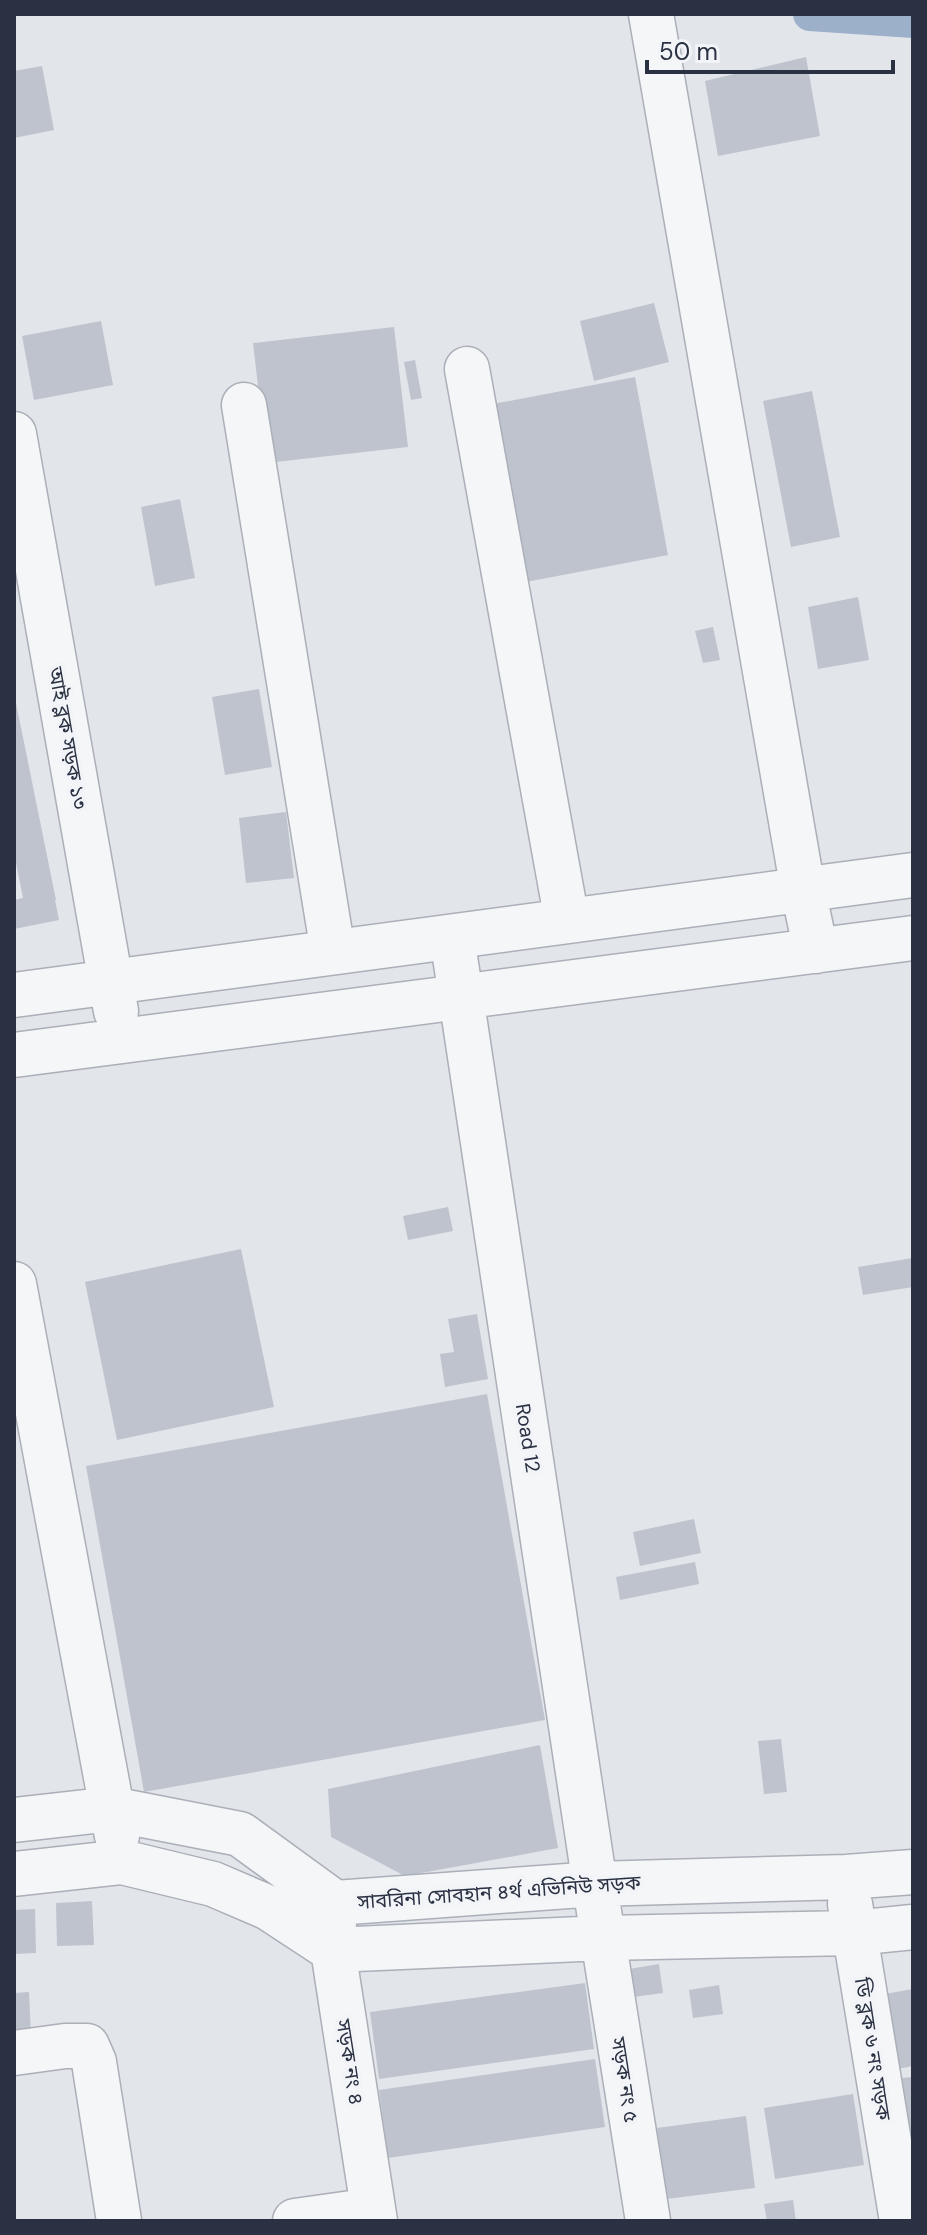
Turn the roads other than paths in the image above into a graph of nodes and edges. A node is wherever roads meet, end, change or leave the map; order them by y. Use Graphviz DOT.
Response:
graph roads {
  1 [pos="651,14"];
  2 [pos="467,369"];
  3 [pos="244,405"];
  4 [pos="14,434"];
  5 [pos="913,875"];
  6 [pos="803,890"];
  7 [pos="567,921"];
  8 [pos="452,937"];
  9 [pos="913,938"];
  10 [pos="816,951"];
  11 [pos="333,952"];
  12 [pos="110,983"];
  13 [pos="14,995"];
  14 [pos="461,997"];
  15 [pos="122,1042"];
  16 [pos="14,1055"];
  17 [pos="14,1284"];
  18 [pos="112,1809"];
  19 [pos="14,1820"];
  20 [pos="122,1862"];
  21 [pos="913,1872"];
  22 [pos="14,1874"];
  23 [pos="846,1877"];
  24 [pos="595,1884"];
  25 [pos="335,1903"];
  26 [pos="913,1927"];
  27 [pos="854,1933"];
  28 [pos="603,1938"];
  29 [pos="333,1950"];
  30 [pos="14,2053"];
  31 [pos="374,2216"];
  32 [pos="119,2221"];
  33 [pos="295,2221"];
  34 [pos="648,2221"];
  35 [pos="902,2221"];
  1 -- 6 [label="street"];
  2 -- 7 [label="street"];
  3 -- 11 [label="street"];
  4 -- 12 [label="street, আই ব্লক সড়ক ১৩"];
  5 -- 6 [label="street"];
  6 -- 7 [label="street"];
  6 -- 10 [label="street"];
  7 -- 8 [label="street"];
  8 -- 11 [label="street"];
  8 -- 14 [label="street, Road 12"];
  9 -- 10 [label="street"];
  10 -- 14 [label="street"];
  11 -- 12 [label="street"];
  12 -- 13 [label="street"];
  12 -- 15 [label="street, আই ব্লক সড়ক ১৩"];
  14 -- 15 [label="street"];
  14 -- 24 [label="street, Road 12"];
  15 -- 16 [label="street"];
  17 -- 18 [label="street"];
  18 -- 19 [label="street, সাবরিনা সোবহান ৪র্থ এভিনিউ সড়ক"];
  18 -- 20 [label="street"];
  18 -- 25 [label="street, সাবরিনা সোবহান ৪র্থ এভিনিউ সড়ক"];
  20 -- 22 [label="street"];
  20 -- 29 [label="street"];
  21 -- 23 [label="street, সাবরিনা সোবহান ৪র্থ এভিনিউ সড়ক"];
  23 -- 24 [label="street, সাবরিনা সোবহান ৪র্থ এভিনিউ সড়ক"];
  23 -- 27 [label="street, ডি ব্লক ৬ নং সড়ক"];
  24 -- 25 [label="street, সাবরিনা সোবহান ৪র্থ এভিনিউ সড়ক"];
  24 -- 28 [label="street, Road 12"];
  25 -- 29 [label="street, সড়ক নং ৪"];
  26 -- 27 [label="street"];
  27 -- 28 [label="street"];
  27 -- 35 [label="street, ডি ব্লক ৬ নং সড়ক"];
  28 -- 29 [label="street"];
  28 -- 34 [label="street, সড়ক নং ৫"];
  29 -- 31 [label="street, সড়ক নং ৪"];
  30 -- 32 [label="street"];
  31 -- 33 [label="street"];
}
